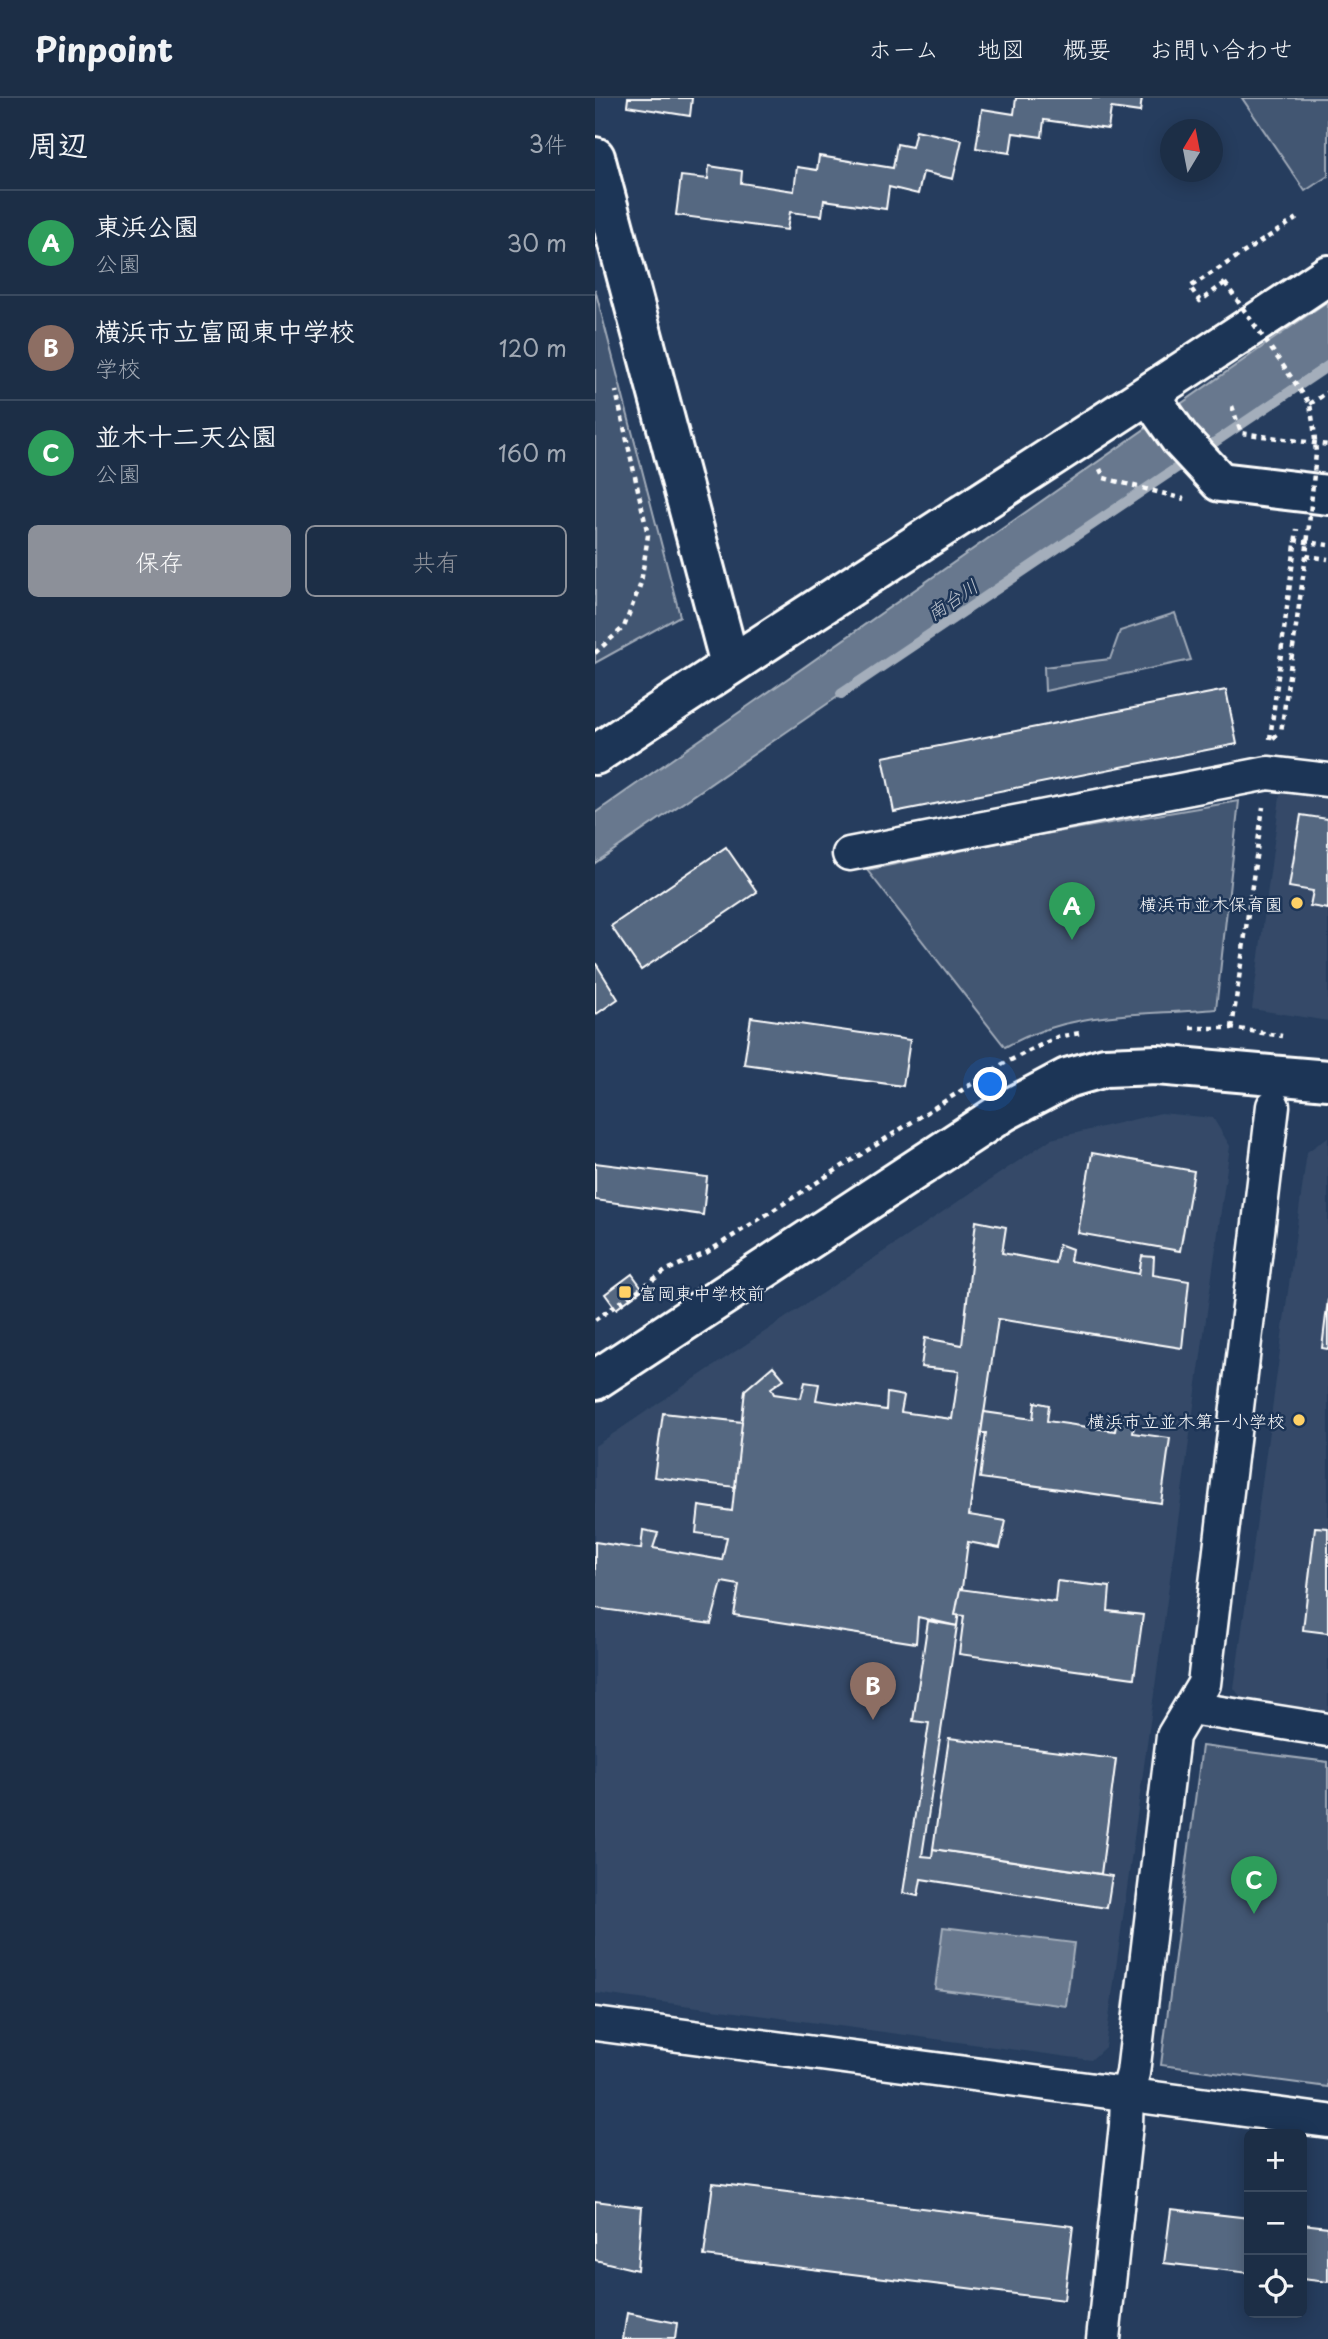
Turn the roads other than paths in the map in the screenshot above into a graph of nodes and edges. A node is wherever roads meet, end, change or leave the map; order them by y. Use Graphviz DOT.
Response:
graph roads {
  1 [pos="595,157"];
  2 [pos="1328,275"];
  3 [pos="1149,395"];
  4 [pos="1328,495"];
  5 [pos="730,664"];
  6 [pos="595,755"];
  7 [pos="1328,780"];
  8 [pos="849,854"];
  9 [pos="1328,1080"];
  10 [pos="1273,1106"];
  11 [pos="595,1380"];
  12 [pos="1190,1707"];
  13 [pos="1328,1730"];
  14 [pos="595,2024"];
  15 [pos="1127,2094"];
  16 [pos="1328,2121"];
  17 [pos="1103,2339"];
  1 -- 5 [label="street"];
  2 -- 3 [label="street"];
  3 -- 4 [label="street"];
  3 -- 5 [label="street"];
  5 -- 6 [label="street"];
  7 -- 8 [label="street"];
  9 -- 11 [label="street"];
  10 -- 12 [label="street"];
  12 -- 13 [label="street"];
  12 -- 15 [label="street"];
  14 -- 15 [label="street"];
  15 -- 16 [label="street"];
  15 -- 17 [label="street"];
}
